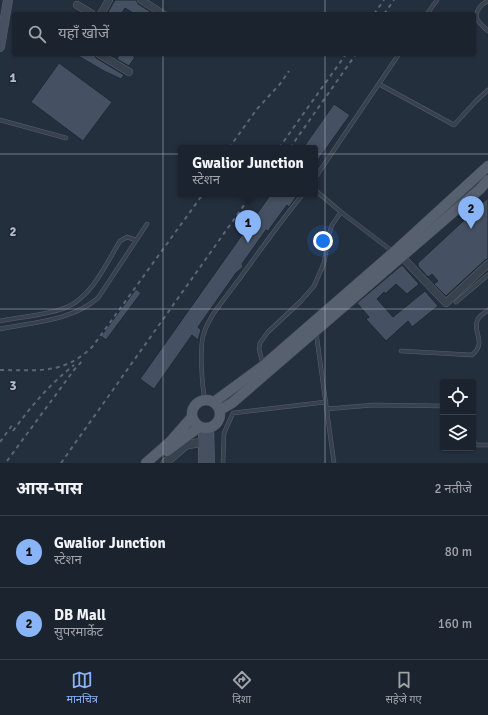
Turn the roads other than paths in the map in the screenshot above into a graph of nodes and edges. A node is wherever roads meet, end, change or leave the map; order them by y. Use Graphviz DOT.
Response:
graph roads {
  1 [pos="8,0"];
  2 [pos="109,0"];
  3 [pos="141,0"];
  4 [pos="437,0"];
  5 [pos="488,1"];
  6 [pos="77,5"];
  7 [pos="89,12"];
  8 [pos="102,12"];
  9 [pos="160,12"];
  10 [pos="428,12"];
  11 [pos="2,15"];
  12 [pos="488,31"];
  13 [pos="0,47"];
  14 [pos="102,56"];
  15 [pos="398,56"];
  16 [pos="129,72"];
  17 [pos="379,84"];
  18 [pos="488,91"];
  19 [pos="0,120"];
  20 [pos="66,138"];
  21 [pos="487,168"];
  22 [pos="318,174"];
  23 [pos="488,180"];
  24 [pos="484,189"];
  25 [pos="318,193"];
  26 [pos="301,197"];
  27 [pos="341,212"];
  28 [pos="146,224"];
  29 [pos="136,240"];
  30 [pos="398,255"];
  31 [pos="488,264"];
  32 [pos="488,275"];
  33 [pos="456,302"];
  34 [pos="488,310"];
  35 [pos="0,321"];
  36 [pos="0,329"];
  37 [pos="316,331"];
  38 [pos="402,351"];
  39 [pos="263,366"];
  40 [pos="326,402"];
  41 [pos="213,404"];
  42 [pos="440,406"];
  43 [pos="326,409"];
  44 [pos="192,417"];
  45 [pos="204,428"];
  46 [pos="187,440"];
  47 [pos="203,442"];
  48 [pos="488,444"];
  49 [pos="476,445"];
  50 [pos="146,463"];
  51 [pos="154,463"];
  52 [pos="165,463"];
  53 [pos="203,463"];
  54 [pos="210,463"];
  55 [pos="223,463"];
  56 [pos="334,463"];
  1 -- 11 [label="main road"];
  2 -- 8 [label="street"];
  3 -- 9 [label="street"];
  4 -- 10 [label="lane"];
  5 -- 12 [label="lane"];
  6 -- 7 [label="street"];
  11 -- 13 [label="main road"];
  14 -- 16 [label="street"];
  15 -- 17 [label="lane"];
  17 -- 18 [label="lane"];
  17 -- 22 [label="lane"];
  19 -- 20 [label="lane"];
  21 -- 30 [label="main road"];
  23 -- 24 [label="main road"];
  24 -- 30 [label="main road"];
  25 -- 27 [label="lane"];
  26 -- 41 [label="lane"];
  27 -- 30 [label="lane"];
  27 -- 39 [label="lane"];
  28 -- 29 [label="lane"];
  29 -- 35 [label="lane"];
  29 -- 36 [label="lane"];
  30 -- 31 [label="street"];
  30 -- 37 [label="main road"];
  30 -- 39 [label="main road"];
  32 -- 33 [label="lane"];
  34 -- 38 [label="lane"];
  37 -- 40 [label="lane"];
  37 -- 41 [label="main road"];
  39 -- 41 [label="main road"];
  40 -- 43 [label="lane"];
  40 -- 55 [label="lane"];
  41 -- 44 [label="main road"];
  41 -- 45 [label="main road"];
  42 -- 43 [label="lane"];
  43 -- 56 [label="lane"];
  44 -- 45 [label="main road"];
  44 -- 50 [label="main road"];
  45 -- 46 [label="main road"];
  45 -- 47 [label="main road"];
  45 -- 54 [label="main road"];
  46 -- 47 [label="street"];
  46 -- 51 [label="main road"];
  46 -- 52 [label="street"];
  47 -- 53 [label="main road"];
  48 -- 49 [label="lane"];
}
